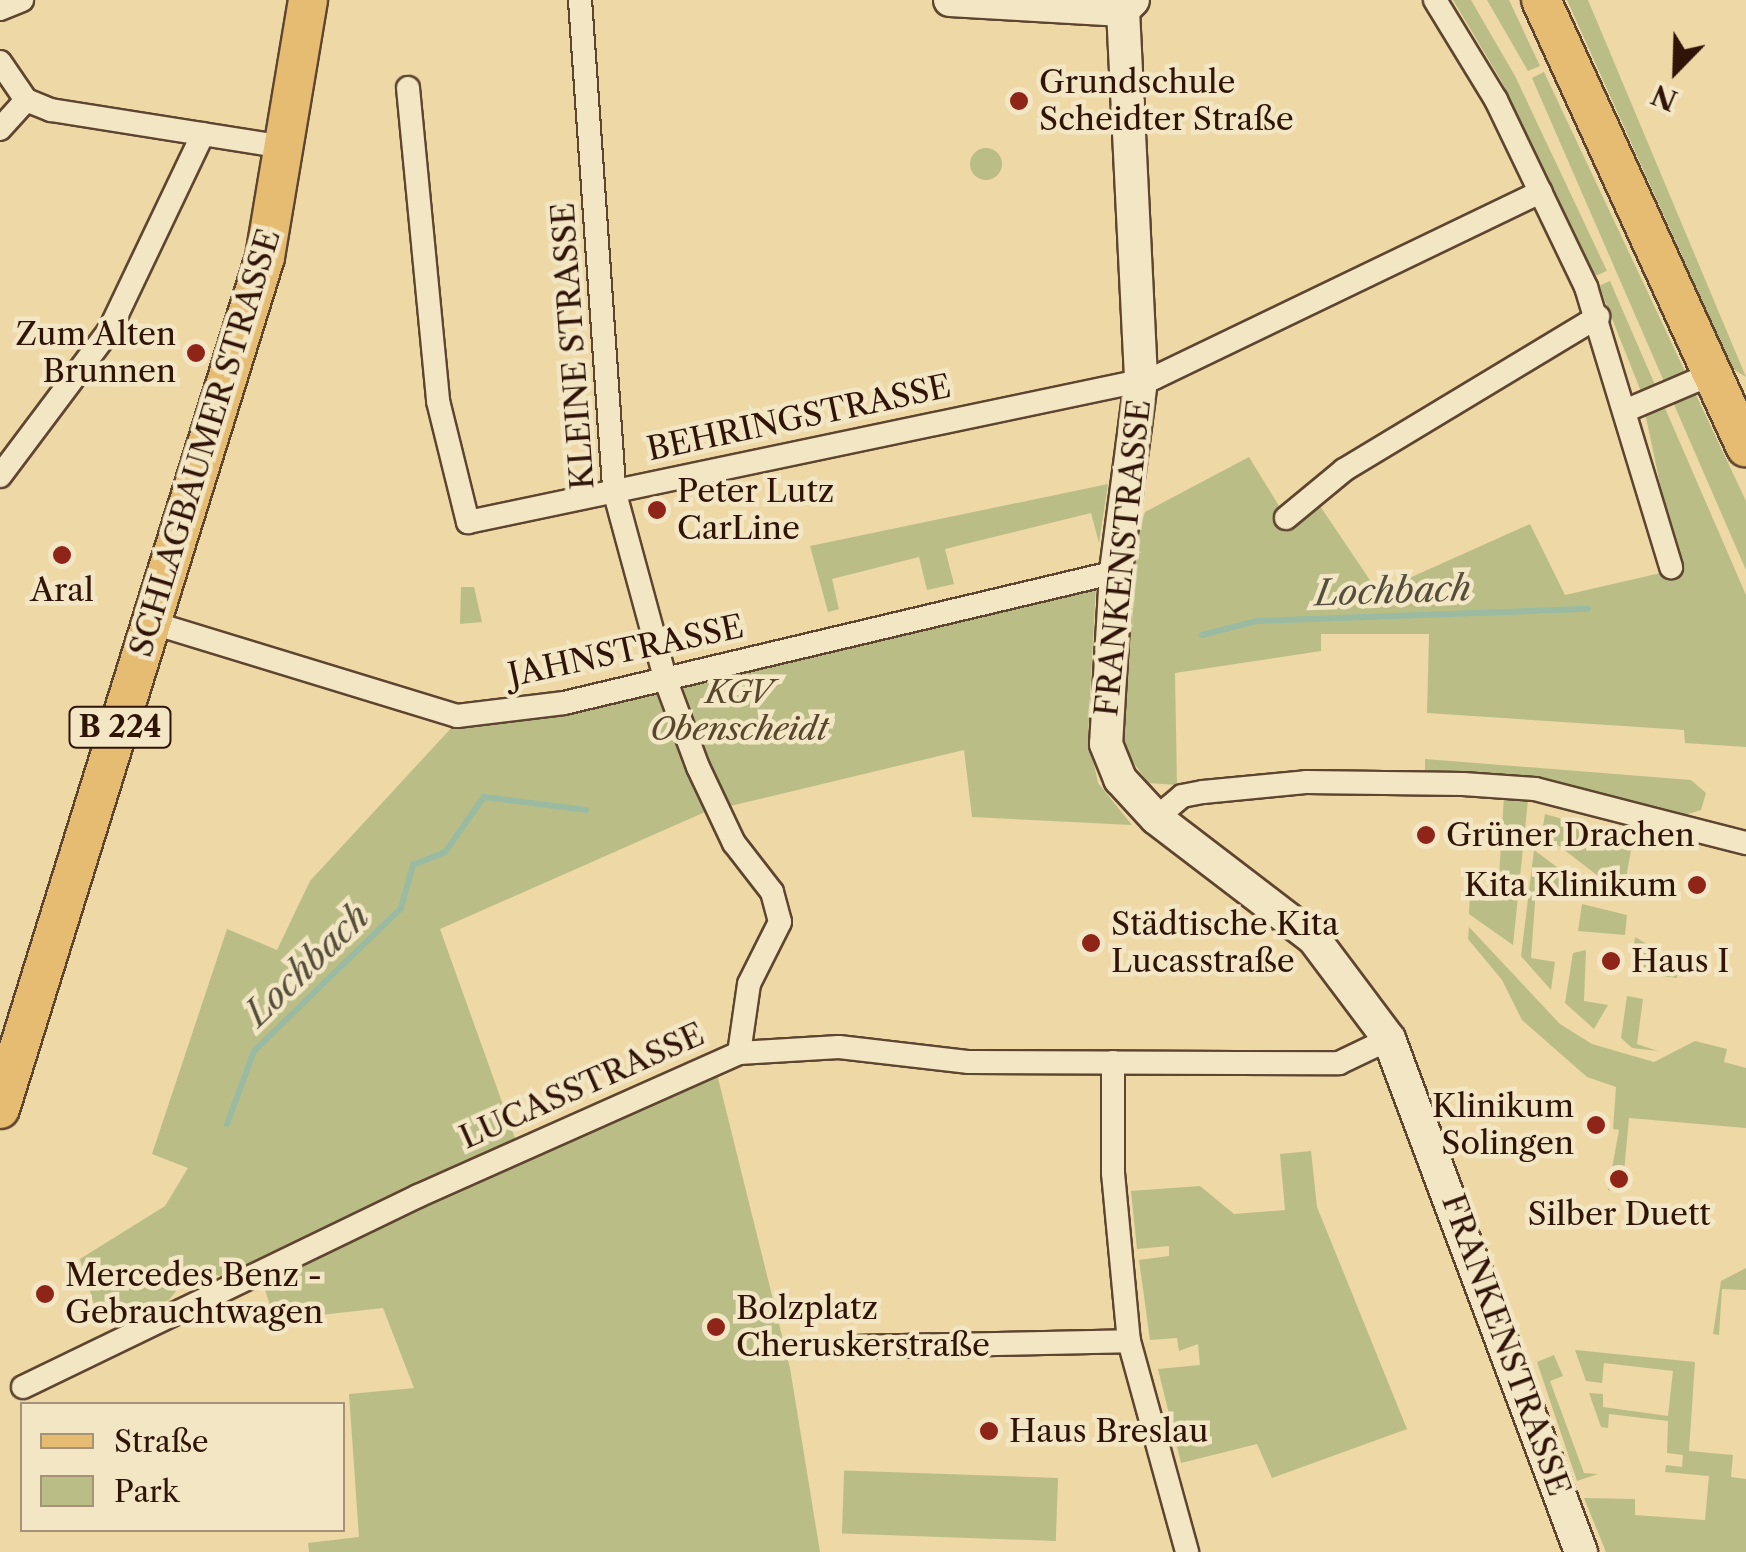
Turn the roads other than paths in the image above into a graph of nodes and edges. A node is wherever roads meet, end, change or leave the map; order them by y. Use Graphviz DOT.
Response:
graph roads {
  1 [pos="22,0"];
  2 [pos="308,0"];
  3 [pos="580,0"];
  4 [pos="950,0"];
  5 [pos="1435,0"];
  6 [pos="1541,0"];
  7 [pos="1128,5"];
  8 [pos="0,9"];
  9 [pos="0,62"];
  10 [pos="408,88"];
  11 [pos="26,100"];
  12 [pos="0,129"];
  13 [pos="202,134"];
  14 [pos="284,147"];
  15 [pos="1541,192"];
  16 [pos="1598,317"];
  17 [pos="1141,381"];
  18 [pos="1726,389"];
  19 [pos="1627,410"];
  20 [pos="1746,447"];
  21 [pos="0,476"];
  22 [pos="614,490"];
  23 [pos="1286,518"];
  24 [pos="1672,567"];
  25 [pos="1116,572"];
  26 [pos="153,623"];
  27 [pos="666,681"];
  28 [pos="1156,818"];
  29 [pos="1746,842"];
  30 [pos="1389,1039"];
  31 [pos="739,1053"];
  32 [pos="1114,1062"];
  33 [pos="0,1109"];
  34 [pos="1128,1342"];
  35 [pos="852,1347"];
  36 [pos="22,1387"];
  37 [pos="1187,1552"];
  38 [pos="1581,1552"];
  1 -- 8 [label="street"];
  2 -- 14 [label="main road, SCHLAGBAUMER STRASSE / B 224"];
  3 -- 22 [label="street, KLEINE STRASSE"];
  4 -- 7 [label="street"];
  5 -- 15 [label="street"];
  6 -- 18 [label="main road"];
  7 -- 17 [label="street, FRANKENSTRASSE"];
  9 -- 11 [label="street"];
  10 -- 22 [label="street, BEHRINGSTRASSE"];
  11 -- 12 [label="street"];
  11 -- 13 [label="street"];
  13 -- 14 [label="street"];
  13 -- 21 [label="street"];
  14 -- 26 [label="main road, SCHLAGBAUMER STRASSE / B 224"];
  15 -- 16 [label="street"];
  15 -- 17 [label="street, BEHRINGSTRASSE"];
  16 -- 19 [label="street"];
  16 -- 23 [label="street"];
  17 -- 22 [label="street, BEHRINGSTRASSE"];
  17 -- 25 [label="street, FRANKENSTRASSE"];
  18 -- 19 [label="street"];
  18 -- 20 [label="main road"];
  19 -- 24 [label="street"];
  22 -- 27 [label="street, KLEINE STRASSE"];
  25 -- 27 [label="street, JAHNSTRASSE"];
  25 -- 28 [label="street, FRANKENSTRASSE"];
  26 -- 27 [label="street, JAHNSTRASSE"];
  26 -- 33 [label="main road, SCHLAGBAUMER STRASSE / B 224"];
  27 -- 31 [label="street, KLEINE STRASSE"];
  28 -- 29 [label="street"];
  28 -- 30 [label="street, FRANKENSTRASSE"];
  30 -- 32 [label="street, LUCASSTRASSE"];
  30 -- 38 [label="street, FRANKENSTRASSE"];
  31 -- 32 [label="street, LUCASSTRASSE"];
  31 -- 36 [label="street, LUCASSTRASSE"];
  32 -- 34 [label="street"];
  34 -- 35 [label="street"];
  34 -- 37 [label="street"];
}
